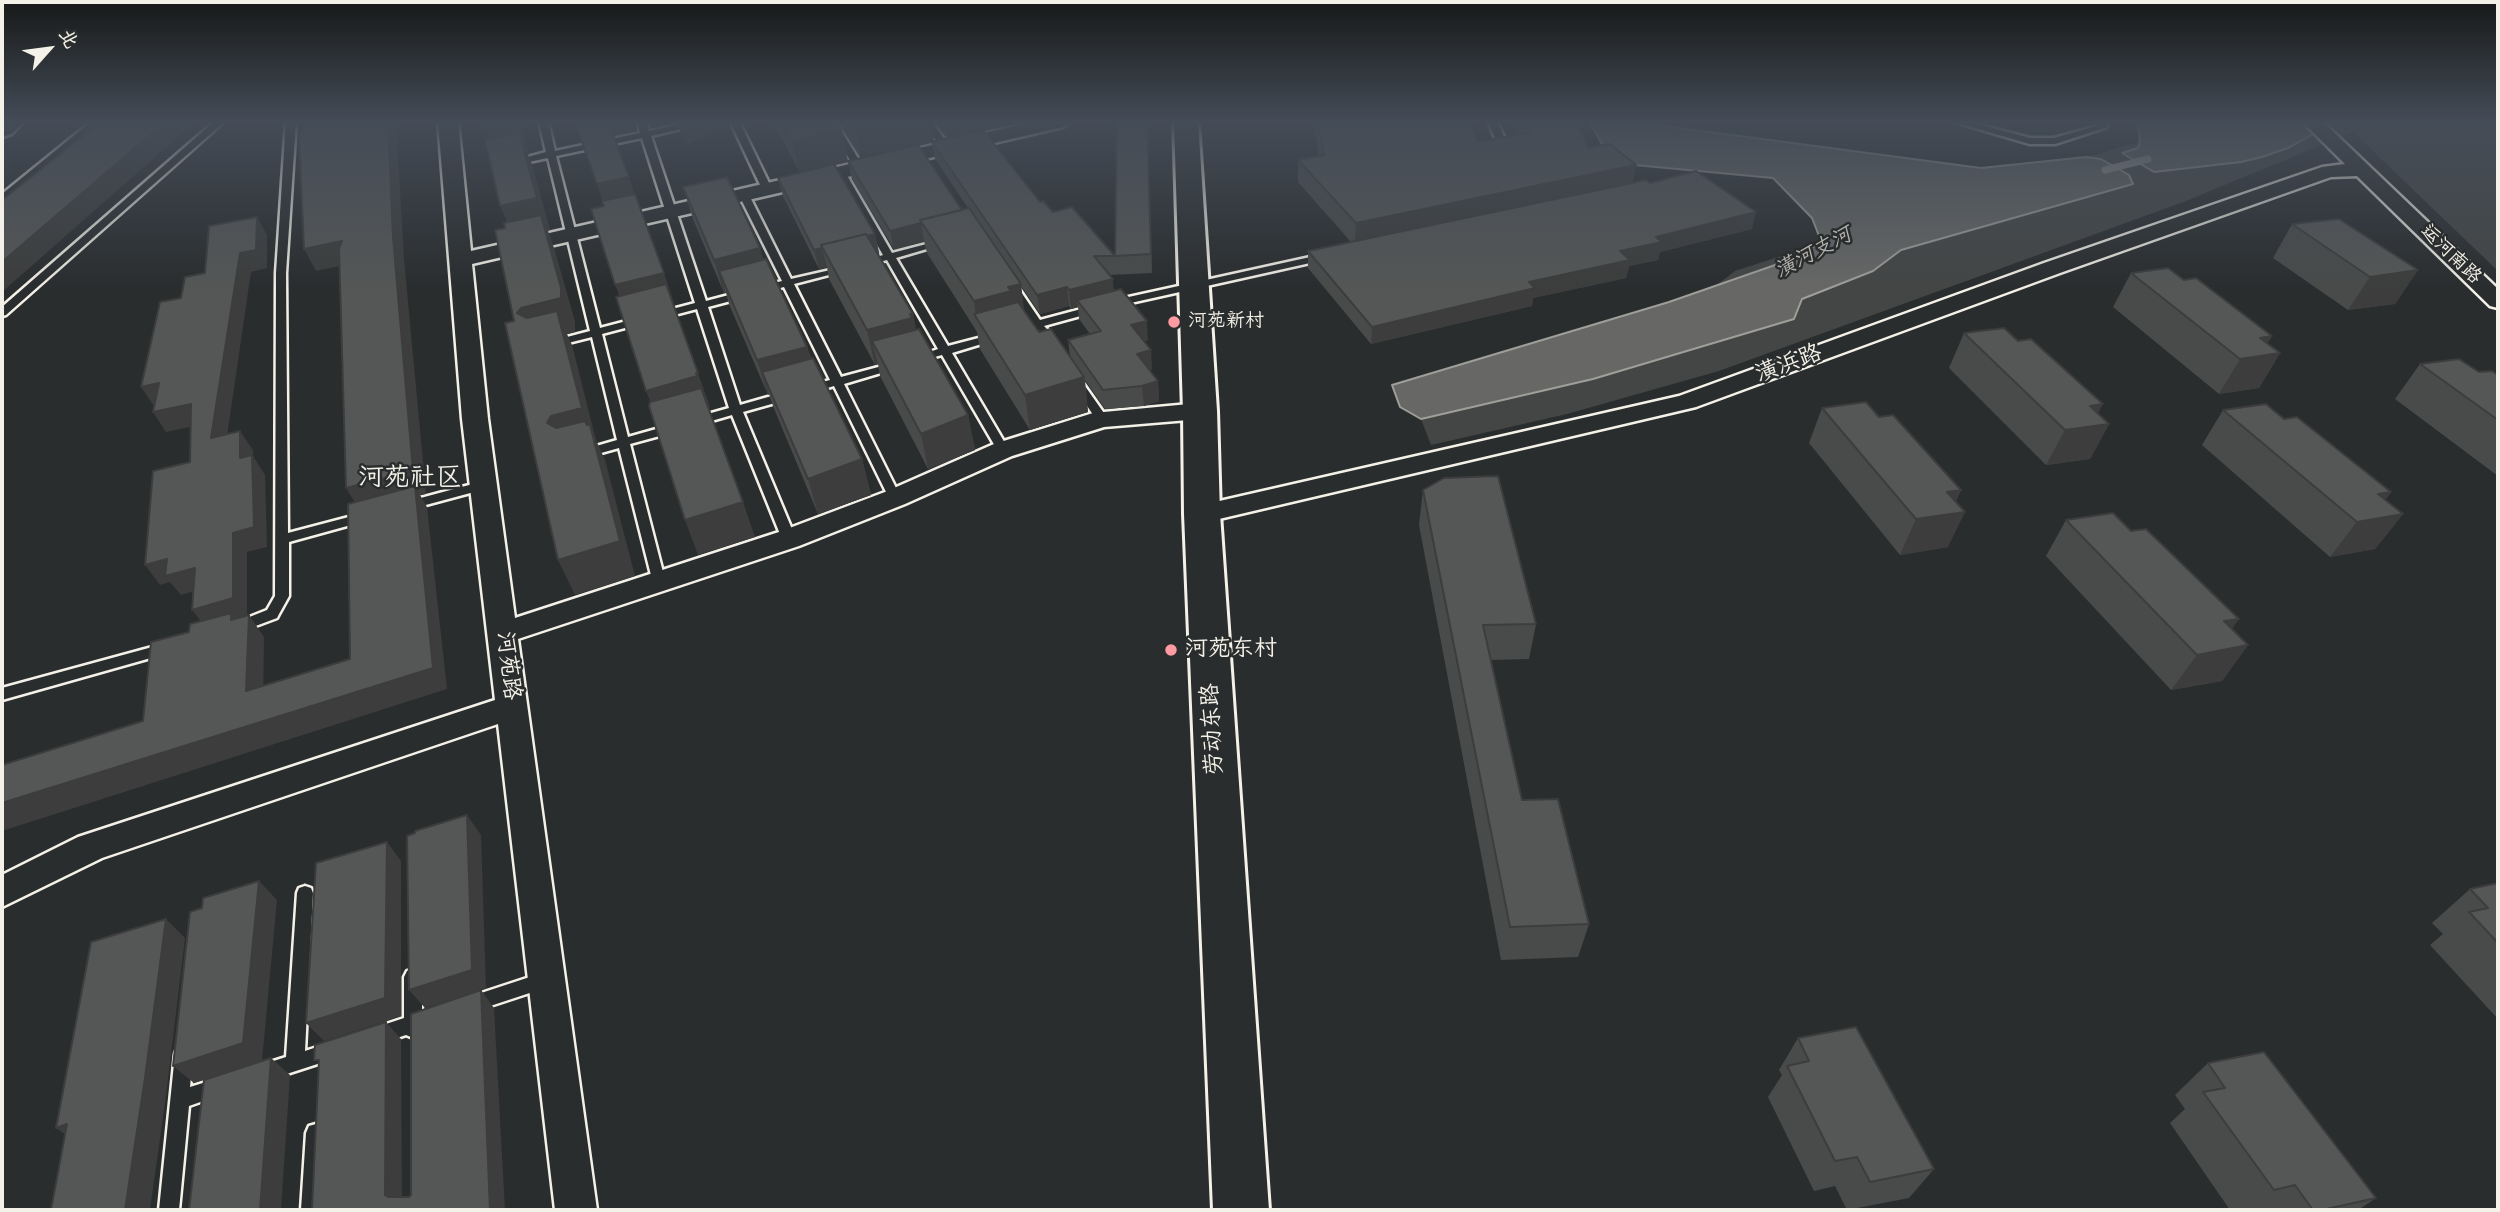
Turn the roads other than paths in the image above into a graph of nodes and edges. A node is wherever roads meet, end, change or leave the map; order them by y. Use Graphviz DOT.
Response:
graph roads {
  1 [pos="28,178"];
  2 [pos="156,178"];
  3 [pos="287,178"];
  4 [pos="453,178"];
  5 [pos="557,178"];
  6 [pos="661,178"];
  7 [pos="761,178"];
  8 [pos="816,178"];
  9 [pos="852,178"];
  10 [pos="1188,178"];
  11 [pos="2310,178"];
  12 [pos="2370,178"];
  13 [pos="767,189"];
  14 [pos="744,195"];
  15 [pos="2,199"];
  16 [pos="672,211"];
  17 [pos="571,234"];
  18 [pos="952,240"];
  19 [pos="1340,254"];
  20 [pos="889,257"];
  21 [pos="460,260"];
  22 [pos="1007,279"];
  23 [pos="788,283"];
  24 [pos="1193,285"];
  25 [pos="2498,301"];
  26 [pos="702,305"];
  27 [pos="2,313"];
  28 [pos="1041,330"];
  29 [pos="596,332"];
  30 [pos="541,347"];
  31 [pos="945,351"];
  32 [pos="1066,366"];
  33 [pos="837,382"];
  34 [pos="736,410"];
  35 [pos="1200,411"];
  36 [pos="1102,419"];
  37 [pos="624,442"];
  38 [pos="1003,450"];
  39 [pos="571,457"];
  40 [pos="484,485"];
  41 [pos="895,498"];
  42 [pos="1202,514"];
  43 [pos="282,539"];
  44 [pos="789,539"];
  45 [pos="659,584"];
  46 [pos="222,633"];
  47 [pos="503,633"];
  48 [pos="183,644"];
  49 [pos="2,694"];
  50 [pos="512,707"];
  51 [pos="2,892"];
  52 [pos="305,893"];
  53 [pos="412,955"];
  54 [pos="547,979"];
  55 [pos="413,1024"];
  56 [pos="187,1034"];
  57 [pos="413,1051"];
  58 [pos="320,1055"];
  59 [pos="295,1063"];
  60 [pos="319,1080"];
  61 [pos="179,1100"];
  62 [pos="316,1119"];
  63 [pos="169,1210"];
  64 [pos="311,1210"];
  65 [pos="576,1210"];
  66 [pos="1241,1210"];
  1 -- 15 [label="lane"];
  2 -- 27 [label="lane"];
  3 -- 43 [label="lane"];
  4 -- 21 [label="street, 河苑路"];
  5 -- 17 [label="lane"];
  6 -- 16 [label="lane"];
  7 -- 13 [label="lane"];
  8 -- 13 [label="street"];
  9 -- 20 [label="lane"];
  10 -- 24 [label="street, 劳动东路"];
  11 -- 42 [label="street, 潢浜路"];
  12 -- 25 [label="street, 运河南路"];
  13 -- 14 [label="street"];
  14 -- 16 [label="street"];
  14 -- 23 [label="lane"];
  16 -- 17 [label="street"];
  16 -- 26 [label="lane"];
  17 -- 21 [label="street"];
  17 -- 29 [label="lane"];
  18 -- 20 [label="lane"];
  19 -- 24 [label="lane"];
  20 -- 23 [label="lane"];
  20 -- 31 [label="lane"];
  21 -- 40 [label="street, 河苑路"];
  22 -- 28 [label="lane"];
  23 -- 26 [label="lane"];
  23 -- 33 [label="lane"];
  24 -- 28 [label="lane"];
  24 -- 35 [label="street, 劳动东路"];
  26 -- 29 [label="lane"];
  26 -- 34 [label="lane"];
  28 -- 31 [label="lane"];
  29 -- 30 [label="lane"];
  29 -- 37 [label="lane"];
  31 -- 33 [label="lane"];
  31 -- 38 [label="lane"];
  32 -- 36 [label="lane"];
  33 -- 34 [label="lane"];
  33 -- 41 [label="lane"];
  34 -- 37 [label="lane"];
  34 -- 44 [label="lane"];
  35 -- 36 [label="street"];
  35 -- 42 [label="street, 劳动东路"];
  36 -- 38 [label="street"];
  37 -- 39 [label="lane"];
  37 -- 45 [label="lane"];
  38 -- 41 [label="street"];
  40 -- 43 [label="lane"];
  40 -- 47 [label="street, 河苑路"];
  41 -- 44 [label="street"];
  42 -- 66 [label="street, 劳动东路"];
  43 -- 46 [label="lane"];
  44 -- 45 [label="street"];
  45 -- 47 [label="street"];
  47 -- 50 [label="street, 河苑路"];
  48 -- 49 [label="lane"];
  50 -- 51 [label="street"];
  50 -- 54 [label="street, 河苑路"];
  52 -- 59 [label="lane"];
  53 -- 55 [label="lane"];
  54 -- 55 [label="lane"];
  54 -- 65 [label="street, 河苑路"];
  55 -- 57 [label="lane"];
  55 -- 58 [label="lane"];
  56 -- 61 [label="lane"];
  58 -- 59 [label="lane"];
  58 -- 60 [label="lane"];
  59 -- 61 [label="lane"];
  61 -- 63 [label="lane"];
  62 -- 64 [label="lane"];
}
